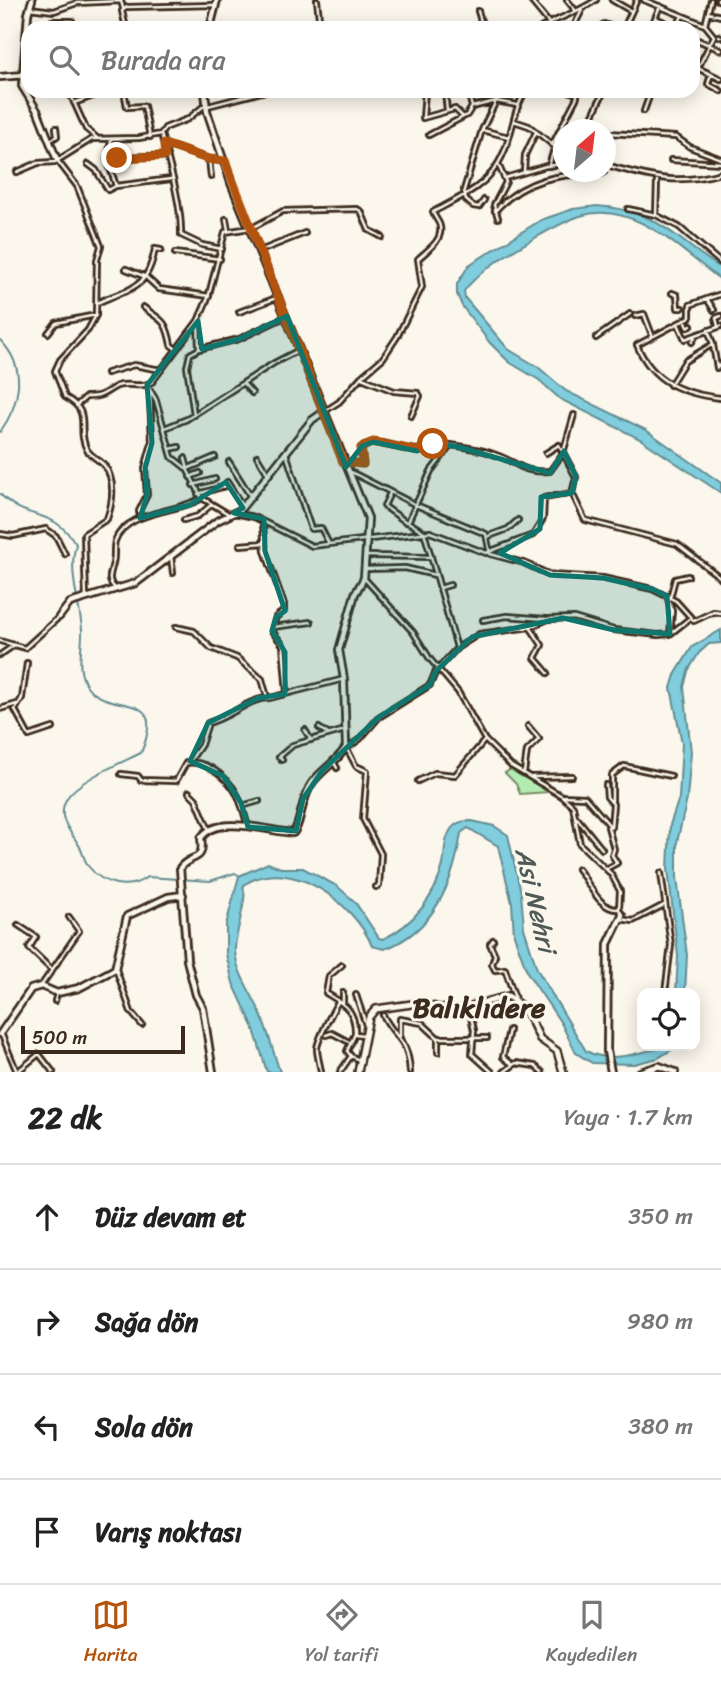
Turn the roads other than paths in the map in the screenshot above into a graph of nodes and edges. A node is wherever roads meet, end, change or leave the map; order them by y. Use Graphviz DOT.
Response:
graph roads {
  1 [pos="32,0"];
  2 [pos="152,0"];
  3 [pos="317,0"];
  4 [pos="530,0"];
  5 [pos="568,0"];
  6 [pos="596,0"];
  7 [pos="612,0"];
  8 [pos="637,0"];
  9 [pos="644,0"];
  10 [pos="711,0"];
  11 [pos="76,1"];
  12 [pos="121,1"];
  13 [pos="217,2"];
  14 [pos="153,5"];
  15 [pos="660,6"];
  16 [pos="29,8"];
  17 [pos="124,9"];
  18 [pos="575,10"];
  19 [pos="582,10"];
  20 [pos="478,11"];
  21 [pos="632,11"];
  22 [pos="708,13"];
  23 [pos="682,15"];
  24 [pos="721,16"];
  25 [pos="318,18"];
  26 [pos="655,18"];
  27 [pos="28,21"];
  28 [pos="125,21"];
  29 [pos="212,21"];
  30 [pos="481,21"];
  31 [pos="547,21"];
  32 [pos="553,21"];
  33 [pos="576,21"];
  34 [pos="627,21"];
  35 [pos="654,21"];
  36 [pos="661,21"];
  37 [pos="679,21"];
  38 [pos="695,21"];
  39 [pos="700,24"];
  40 [pos="705,26"];
  41 [pos="700,41"];
  42 [pos="710,46"];
  43 [pos="721,50"];
  44 [pos="700,64"];
  45 [pos="700,69"];
  46 [pos="711,74"];
  47 [pos="21,75"];
  48 [pos="0,77"];
  49 [pos="721,79"];
  50 [pos="721,91"];
  51 [pos="27,98"];
  52 [pos="72,98"];
  53 [pos="84,98"];
  54 [pos="125,98"];
  55 [pos="206,98"];
  56 [pos="236,98"];
  57 [pos="424,98"];
  58 [pos="446,98"];
  59 [pos="470,98"];
  60 [pos="522,98"];
  61 [pos="577,98"];
  62 [pos="601,98"];
  63 [pos="649,98"];
  64 [pos="496,101"];
  65 [pos="74,103"];
  66 [pos="206,105"];
  67 [pos="517,106"];
  68 [pos="472,107"];
  69 [pos="447,111"];
  70 [pos="645,111"];
  71 [pos="463,117"];
  72 [pos="566,119"];
  73 [pos="591,119"];
  74 [pos="513,121"];
  75 [pos="55,128"];
  76 [pos="97,130"];
  77 [pos="482,130"];
  78 [pos="536,131"];
  79 [pos="616,133"];
  80 [pos="161,134"];
  81 [pos="429,135"];
  82 [pos="150,137"];
  83 [pos="509,137"];
  84 [pos="92,139"];
  85 [pos="111,139"];
  86 [pos="49,141"];
  87 [pos="164,144"];
  88 [pos="553,146"];
  89 [pos="165,156"];
  90 [pos="209,159"];
  91 [pos="57,160"];
  92 [pos="671,160"];
  93 [pos="225,161"];
  94 [pos="721,161"];
  95 [pos="88,164"];
  96 [pos="109,164"];
  97 [pos="498,164"];
  98 [pos="553,165"];
  99 [pos="549,166"];
  100 [pos="616,168"];
  101 [pos="17,172"];
  102 [pos="524,172"];
  103 [pos="721,173"];
  104 [pos="553,176"];
  105 [pos="211,177"];
  106 [pos="505,178"];
  107 [pos="171,179"];
  108 [pos="657,180"];
  109 [pos="116,186"];
  110 [pos="464,197"];
  111 [pos="484,200"];
  112 [pos="628,209"];
  113 [pos="495,211"];
  114 [pos="656,215"];
  115 [pos="498,218"];
  116 [pos="226,219"];
  117 [pos="250,229"];
  118 [pos="228,230"];
  119 [pos="305,233"];
  120 [pos="382,237"];
  121 [pos="222,249"];
  122 [pos="161,250"];
  123 [pos="260,251"];
  124 [pos="175,253"];
  125 [pos="220,259"];
  126 [pos="721,262"];
  127 [pos="126,269"];
  128 [pos="146,277"];
  129 [pos="672,293"];
  130 [pos="721,294"];
  131 [pos="209,296"];
  132 [pos="279,297"];
  133 [pos="707,299"];
  134 [pos="97,303"];
  135 [pos="143,307"];
  136 [pos="682,308"];
  137 [pos="715,310"];
  138 [pos="239,313"];
  139 [pos="96,315"];
  140 [pos="287,316"];
  141 [pos="721,316"];
  142 [pos="685,319"];
  143 [pos="198,321"];
  144 [pos="677,323"];
  145 [pos="691,325"];
  146 [pos="719,326"];
  147 [pos="708,330"];
  148 [pos="48,333"];
  149 [pos="652,335"];
  150 [pos="596,338"];
  151 [pos="697,338"];
  152 [pos="692,342"];
  153 [pos="712,344"];
  154 [pos="176,349"];
  155 [pos="199,349"];
  156 [pos="299,350"];
  157 [pos="721,364"];
  158 [pos="161,370"];
  159 [pos="107,373"];
  160 [pos="361,377"];
  161 [pos="243,383"];
  162 [pos="147,385"];
  163 [pos="670,385"];
  164 [pos="252,393"];
  165 [pos="150,394"];
  166 [pos="721,398"];
  167 [pos="78,404"];
  168 [pos="325,411"];
  169 [pos="194,415"];
  170 [pos="574,415"];
  171 [pos="411,416"];
  172 [pos="165,428"];
  173 [pos="451,445"];
  174 [pos="179,447"];
  175 [pos="170,449"];
  176 [pos="564,451"];
  177 [pos="286,453"];
  178 [pos="546,453"];
  179 [pos="257,456"];
  180 [pos="215,457"];
  181 [pos="185,458"];
  182 [pos="229,462"];
  183 [pos="343,462"];
  184 [pos="361,464"];
  185 [pos="187,469"];
  186 [pos="346,469"];
  187 [pos="200,473"];
  188 [pos="268,474"];
  189 [pos="358,475"];
  190 [pos="190,477"];
  191 [pos="215,479"];
  192 [pos="193,485"];
  193 [pos="390,493"];
  194 [pos="572,493"];
  195 [pos="198,494"];
  196 [pos="251,497"];
  197 [pos="202,498"];
  198 [pos="212,505"];
  199 [pos="416,505"];
  200 [pos="243,507"];
  201 [pos="232,514"];
  202 [pos="140,518"];
  203 [pos="184,520"];
  204 [pos="518,520"];
  205 [pos="408,522"];
  206 [pos="264,524"];
  207 [pos="424,532"];
  208 [pos="0,534"];
  209 [pos="489,536"];
  210 [pos="366,539"];
  211 [pos="264,542"];
  212 [pos="328,544"];
  213 [pos="240,545"];
  214 [pos="490,552"];
  215 [pos="65,554"];
  216 [pos="171,556"];
  217 [pos="366,556"];
  218 [pos="430,557"];
  219 [pos="366,569"];
  220 [pos="173,573"];
  221 [pos="436,575"];
  222 [pos="688,576"];
  223 [pos="364,578"];
  224 [pos="721,578"];
  225 [pos="450,584"];
  226 [pos="440,588"];
  227 [pos="117,591"];
  228 [pos="668,597"];
  229 [pos="85,599"];
  230 [pos="721,613"];
  231 [pos="59,617"];
  232 [pos="548,619"];
  233 [pos="689,619"];
  234 [pos="483,620"];
  235 [pos="311,622"];
  236 [pos="176,627"];
  237 [pos="272,627"];
  238 [pos="530,627"];
  239 [pos="670,634"];
  240 [pos="0,641"];
  241 [pos="13,646"];
  242 [pos="457,648"];
  243 [pos="0,655"];
  244 [pos="27,663"];
  245 [pos="439,668"];
  246 [pos="548,673"];
  247 [pos="344,679"];
  248 [pos="287,693"];
  249 [pos="267,698"];
  250 [pos="18,704"];
  251 [pos="0,709"];
  252 [pos="528,726"];
  253 [pos="53,728"];
  254 [pos="318,728"];
  255 [pos="305,730"];
  256 [pos="346,730"];
  257 [pos="328,734"];
  258 [pos="312,740"];
  259 [pos="485,740"];
  260 [pos="346,747"];
  261 [pos="282,760"];
  262 [pos="190,761"];
  263 [pos="333,761"];
  264 [pos="337,768"];
  265 [pos="524,773"];
  266 [pos="121,774"];
  267 [pos="572,776"];
  268 [pos="671,776"];
  269 [pos="533,777"];
  270 [pos="418,781"];
  271 [pos="606,785"];
  272 [pos="189,792"];
  273 [pos="562,796"];
  274 [pos="259,801"];
  275 [pos="612,801"];
  276 [pos="242,806"];
  277 [pos="578,818"];
  278 [pos="248,827"];
  279 [pos="608,827"];
  280 [pos="209,830"];
  281 [pos="602,849"];
  282 [pos="578,869"];
  283 [pos="606,869"];
  284 [pos="661,873"];
  285 [pos="376,887"];
  286 [pos="183,894"];
  287 [pos="664,905"];
  288 [pos="619,909"];
  289 [pos="621,917"];
  290 [pos="69,918"];
  291 [pos="18,925"];
  292 [pos="493,940"];
  293 [pos="342,965"];
  294 [pos="115,969"];
  295 [pos="51,970"];
  296 [pos="41,986"];
  297 [pos="666,988"];
  298 [pos="57,993"];
  299 [pos="342,993"];
  300 [pos="356,995"];
  301 [pos="515,998"];
  302 [pos="357,1000"];
  303 [pos="55,1001"];
  304 [pos="338,1002"];
  305 [pos="344,1003"];
  306 [pos="469,1008"];
  307 [pos="383,1015"];
  308 [pos="142,1025"];
  309 [pos="368,1027"];
  310 [pos="509,1030"];
  311 [pos="1,1034"];
  312 [pos="355,1034"];
  313 [pos="324,1035"];
  314 [pos="367,1035"];
  315 [pos="400,1036"];
  316 [pos="438,1038"];
  317 [pos="487,1038"];
  318 [pos="474,1040"];
  319 [pos="348,1042"];
  320 [pos="438,1052"];
  321 [pos="351,1056"];
  322 [pos="513,1065"];
  323 [pos="360,1069"];
  324 [pos="17,1072"];
  325 [pos="52,1072"];
  326 [pos="213,1072"];
  327 [pos="321,1072"];
  328 [pos="340,1072"];
  329 [pos="410,1072"];
  330 [pos="492,1072"];
  331 [pos="505,1072"];
  332 [pos="542,1072"];
  333 [pos="563,1072"];
  334 [pos="611,1072"];
  335 [pos="640,1072"];
  336 [pos="675,1072"];
  1 -- 16 [label="street"];
  2 -- 14 [label="street"];
  3 -- 25 [label="street"];
  4 -- 31 [label="street"];
  5 -- 18 [label="street"];
  6 -- 19 [label="street"];
  7 -- 21 [label="street"];
  8 -- 21 [label="street"];
  9 -- 15 [label="street"];
  10 -- 22 [label="street"];
  11 -- 12 [label="street"];
  11 -- 16 [label="street"];
  12 -- 17 [label="street"];
  13 -- 14 [label="street"];
  13 -- 29 [label="street"];
  14 -- 17 [label="street"];
  15 -- 23 [label="street"];
  15 -- 26 [label="street"];
  16 -- 27 [label="street"];
  17 -- 28 [label="street"];
  18 -- 19 [label="street"];
  18 -- 32 [label="street"];
  19 -- 33 [label="street"];
  20 -- 30 [label="street"];
  21 -- 34 [label="street"];
  22 -- 24 [label="street"];
  22 -- 40 [label="street"];
  23 -- 37 [label="street"];
  23 -- 38 [label="street"];
  26 -- 35 [label="street"];
  26 -- 36 [label="street"];
  39 -- 40 [label="street"];
  40 -- 42 [label="street"];
  41 -- 42 [label="street"];
  42 -- 43 [label="street"];
  42 -- 44 [label="street"];
  45 -- 46 [label="street"];
  46 -- 49 [label="street"];
  46 -- 50 [label="street"];
  47 -- 48 [label="street"];
  51 -- 86 [label="street"];
  52 -- 65 [label="street"];
  53 -- 65 [label="street"];
  54 -- 82 [label="street"];
  55 -- 66 [label="street"];
  56 -- 66 [label="street"];
  57 -- 69 [label="street"];
  58 -- 69 [label="street"];
  59 -- 68 [label="street"];
  60 -- 67 [label="street"];
  61 -- 72 [label="street"];
  62 -- 73 [label="street"];
  63 -- 70 [label="street"];
  64 -- 67 [label="street"];
  64 -- 68 [label="street"];
  64 -- 77 [label="street"];
  65 -- 84 [label="street"];
  66 -- 80 [label="street"];
  66 -- 93 [label="street"];
  67 -- 74 [label="street"];
  68 -- 71 [label="street"];
  69 -- 71 [label="street"];
  71 -- 81 [label="street"];
  74 -- 78 [label="street"];
  74 -- 83 [label="street"];
  75 -- 86 [label="street"];
  76 -- 84 [label="street"];
  77 -- 83 [label="street"];
  77 -- 110 [label="street"];
  78 -- 88 [label="street"];
  78 -- 102 [label="street"];
  79 -- 94 [label="street"];
  80 -- 82 [label="street"];
  80 -- 87 [label="street"];
  82 -- 85 [label="street"];
  83 -- 97 [label="street"];
  84 -- 85 [label="street"];
  84 -- 91 [label="street"];
  85 -- 96 [label="street"];
  86 -- 91 [label="street"];
  87 -- 89 [label="street"];
  87 -- 90 [label="street"];
  88 -- 99 [label="street"];
  89 -- 96 [label="street"];
  89 -- 107 [label="street"];
  90 -- 93 [label="street"];
  90 -- 105 [label="street"];
  91 -- 101 [label="street"];
  91 -- 134 [label="street"];
  92 -- 94 [label="street"];
  93 -- 117 [label="street"];
  95 -- 109 [label="street"];
  96 -- 109 [label="street"];
  97 -- 106 [label="street"];
  97 -- 110 [label="street"];
  98 -- 99 [label="street"];
  99 -- 102 [label="street"];
  100 -- 108 [label="street"];
  102 -- 106 [label="street"];
  103 -- 108 [label="street"];
  104 -- 113 [label="street"];
  106 -- 113 [label="street"];
  107 -- 109 [label="street"];
  107 -- 121 [label="street"];
  108 -- 114 [label="street"];
  110 -- 111 [label="street"];
  110 -- 160 [label="street"];
  112 -- 114 [label="street"];
  113 -- 115 [label="street"];
  114 -- 126 [label="street"];
  116 -- 118 [label="street"];
  117 -- 118 [label="street"];
  117 -- 120 [label="street"];
  117 -- 123 [label="street"];
  118 -- 121 [label="street"];
  119 -- 123 [label="street"];
  121 -- 125 [label="street"];
  122 -- 128 [label="street"];
  123 -- 132 [label="street"];
  124 -- 125 [label="street"];
  125 -- 131 [label="street"];
  127 -- 128 [label="street"];
  128 -- 131 [label="street"];
  128 -- 134 [label="street"];
  129 -- 136 [label="street"];
  130 -- 133 [label="street"];
  131 -- 143 [label="street"];
  132 -- 138 [label="street"];
  132 -- 140 [label="street"];
  133 -- 137 [label="street"];
  133 -- 142 [label="street"];
  134 -- 139 [label="street"];
  135 -- 154 [label="street"];
  139 -- 148 [label="street"];
  139 -- 167 [label="street"];
  140 -- 155 [label="street"];
  140 -- 156 [label="street"];
  141 -- 146 [label="street"];
  142 -- 144 [label="street"];
  142 -- 145 [label="street"];
  143 -- 154 [label="street"];
  143 -- 155 [label="street"];
  144 -- 149 [label="street"];
  144 -- 151 [label="street"];
  146 -- 147 [label="street"];
  147 -- 151 [label="street"];
  147 -- 153 [label="street"];
  149 -- 150 [label="street"];
  149 -- 163 [label="street"];
  151 -- 152 [label="street"];
  153 -- 157 [label="street"];
  153 -- 163 [label="street"];
  154 -- 158 [label="street"];
  155 -- 169 [label="street"];
  156 -- 161 [label="street"];
  156 -- 168 [label="street"];
  158 -- 159 [label="street"];
  158 -- 162 [label="street"];
  160 -- 168 [label="street"];
  160 -- 171 [label="street"];
  161 -- 164 [label="street"];
  161 -- 169 [label="street"];
  162 -- 165 [label="street"];
  162 -- 167 [label="street"];
  163 -- 166 [label="street"];
  165 -- 172 [label="street"];
  165 -- 202 [label="street"];
  167 -- 229 [label="street"];
  168 -- 177 [label="street"];
  168 -- 183 [label="street"];
  169 -- 172 [label="street"];
  170 -- 176 [label="street"];
  172 -- 175 [label="street"];
  173 -- 176 [label="street"];
  173 -- 184 [label="street"];
  173 -- 199 [label="street"];
  174 -- 175 [label="street"];
  175 -- 185 [label="street"];
  176 -- 178 [label="street"];
  176 -- 194 [label="street"];
  177 -- 188 [label="street"];
  177 -- 212 [label="street"];
  179 -- 188 [label="street"];
  180 -- 185 [label="street"];
  181 -- 185 [label="street"];
  182 -- 196 [label="street"];
  183 -- 184 [label="street"];
  183 -- 186 [label="street"];
  184 -- 189 [label="street"];
  185 -- 190 [label="street"];
  186 -- 189 [label="street"];
  186 -- 210 [label="street"];
  187 -- 190 [label="street"];
  188 -- 196 [label="street"];
  189 -- 193 [label="street"];
  190 -- 192 [label="street"];
  191 -- 192 [label="street"];
  192 -- 195 [label="street"];
  193 -- 199 [label="street"];
  193 -- 205 [label="street"];
  194 -- 214 [label="street"];
  194 -- 224 [label="street"];
  195 -- 197 [label="street"];
  195 -- 200 [label="street"];
  196 -- 200 [label="street"];
  197 -- 198 [label="street"];
  197 -- 202 [label="street"];
  198 -- 201 [label="street"];
  198 -- 203 [label="street"];
  199 -- 205 [label="street"];
  199 -- 209 [label="street"];
  200 -- 201 [label="street"];
  201 -- 206 [label="street"];
  201 -- 216 [label="street"];
  202 -- 227 [label="street"];
  204 -- 209 [label="street"];
  205 -- 207 [label="street"];
  206 -- 211 [label="street"];
  206 -- 212 [label="street"];
  207 -- 210 [label="street"];
  207 -- 214 [label="street"];
  207 -- 218 [label="street"];
  208 -- 215 [label="street"];
  209 -- 214 [label="street"];
  210 -- 212 [label="street"];
  210 -- 217 [label="street"];
  211 -- 213 [label="street"];
  211 -- 237 [label="street"];
  214 -- 228 [label="street"];
  216 -- 220 [label="street"];
  216 -- 227 [label="street"];
  217 -- 218 [label="street"];
  217 -- 219 [label="street"];
  218 -- 221 [label="street"];
  219 -- 221 [label="street"];
  219 -- 223 [label="street"];
  221 -- 226 [label="street"];
  222 -- 228 [label="street"];
  223 -- 245 [label="street"];
  223 -- 247 [label="street"];
  225 -- 226 [label="street"];
  226 -- 242 [label="street"];
  227 -- 229 [label="street"];
  228 -- 233 [label="street"];
  228 -- 239 [label="street"];
  229 -- 231 [label="street"];
  230 -- 233 [label="street"];
  231 -- 241 [label="street"];
  232 -- 234 [label="street"];
  232 -- 238 [label="street"];
  232 -- 239 [label="street"];
  233 -- 239 [label="street"];
  235 -- 237 [label="street"];
  236 -- 249 [label="street"];
  237 -- 248 [label="street"];
  238 -- 242 [label="street"];
  238 -- 246 [label="street"];
  240 -- 241 [label="street"];
  241 -- 243 [label="street"];
  242 -- 245 [label="street"];
  244 -- 250 [label="street"];
  245 -- 259 [label="street"];
  245 -- 260 [label="street"];
  247 -- 248 [label="street"];
  247 -- 256 [label="street"];
  248 -- 249 [label="street"];
  249 -- 262 [label="street"];
  250 -- 251 [label="street"];
  250 -- 253 [label="street"];
  252 -- 265 [label="street"];
  254 -- 257 [label="street"];
  255 -- 258 [label="street"];
  256 -- 257 [label="street"];
  256 -- 260 [label="street"];
  257 -- 258 [label="street"];
  258 -- 261 [label="street"];
  259 -- 265 [label="street"];
  259 -- 270 [label="street"];
  260 -- 263 [label="street"];
  260 -- 285 [label="street"];
  262 -- 266 [label="street"];
  262 -- 276 [label="street"];
  263 -- 264 [label="street"];
  263 -- 278 [label="street"];
  265 -- 269 [label="street"];
  267 -- 269 [label="street"];
  268 -- 275 [label="street"];
  269 -- 273 [label="street"];
  271 -- 275 [label="street"];
  272 -- 280 [label="street"];
  273 -- 277 [label="street"];
  273 -- 279 [label="street"];
  274 -- 276 [label="street"];
  275 -- 279 [label="street"];
  276 -- 278 [label="street"];
  277 -- 281 [label="street"];
  277 -- 283 [label="street"];
  278 -- 280 [label="street"];
  279 -- 283 [label="street"];
  280 -- 286 [label="street"];
  282 -- 288 [label="street"];
  283 -- 288 [label="street"];
  284 -- 287 [label="street"];
  286 -- 294 [label="street"];
  286 -- 326 [label="street"];
  287 -- 289 [label="street"];
  287 -- 297 [label="street"];
  288 -- 289 [label="street"];
  289 -- 334 [label="street"];
  290 -- 295 [label="street"];
  291 -- 295 [label="street"];
  292 -- 301 [label="street"];
  293 -- 304 [label="street"];
  294 -- 298 [label="street"];
  294 -- 308 [label="street"];
  295 -- 296 [label="street"];
  296 -- 298 [label="street"];
  296 -- 311 [label="street"];
  298 -- 303 [label="street"];
  299 -- 305 [label="street"];
  300 -- 302 [label="street"];
  301 -- 306 [label="main road"];
  301 -- 333 [label="main road"];
  302 -- 305 [label="street"];
  302 -- 309 [label="street"];
  304 -- 305 [label="street"];
  304 -- 313 [label="street"];
  305 -- 312 [label="street"];
  306 -- 309 [label="main road"];
  306 -- 318 [label="street"];
  307 -- 315 [label="street"];
  309 -- 314 [label="main road"];
  310 -- 322 [label="street"];
  311 -- 324 [label="street"];
  312 -- 314 [label="street"];
  312 -- 319 [label="street"];
  313 -- 319 [label="street"];
  313 -- 327 [label="street"];
  314 -- 323 [label="main road"];
  315 -- 316 [label="street"];
  315 -- 329 [label="street"];
  316 -- 318 [label="street"];
  316 -- 320 [label="street"];
  317 -- 318 [label="street"];
  318 -- 330 [label="street"];
  319 -- 321 [label="street"];
  321 -- 323 [label="street"];
  321 -- 328 [label="street"];
  322 -- 331 [label="street"];
  322 -- 332 [label="street"];
  324 -- 325 [label="street"];
  335 -- 336 [label="main road"];
}
